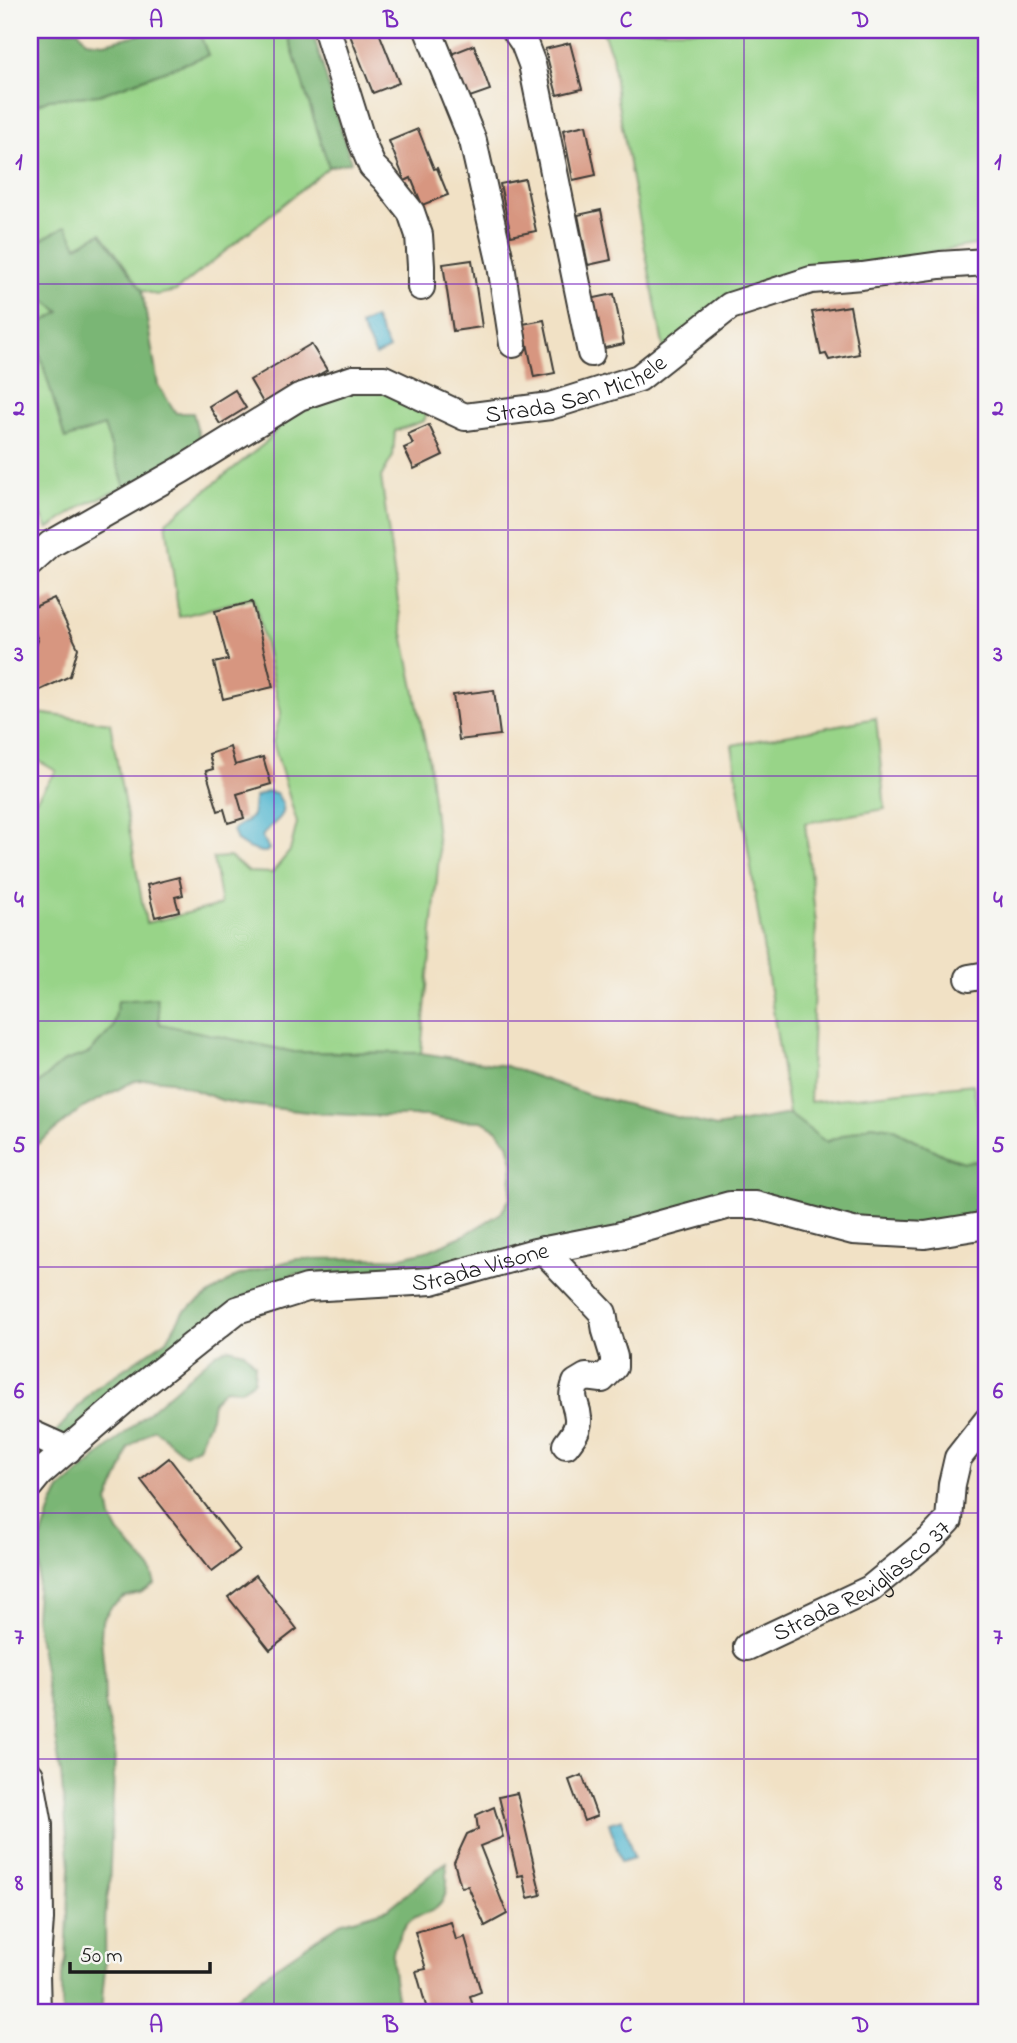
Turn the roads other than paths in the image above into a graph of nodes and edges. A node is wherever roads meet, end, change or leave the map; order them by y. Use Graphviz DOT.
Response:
graph roads {
  1 [pos="327,30"];
  2 [pos="428,30"];
  3 [pos="515,30"];
  4 [pos="987,262"];
  5 [pos="421,287"];
  6 [pos="513,344"];
  7 [pos="591,353"];
  8 [pos="30,563"];
  9 [pos="987,1225"];
  10 [pos="543,1251"];
  11 [pos="987,1421"];
  12 [pos="30,1433"];
  13 [pos="566,1445"];
  14 [pos="68,1450"];
  15 [pos="30,1485"];
  16 [pos="747,1647"];
  17 [pos="30,1776"];
  18 [pos="37,2013"];
  1 -- 5 [label="street"];
  2 -- 6 [label="street"];
  3 -- 7 [label="street"];
  4 -- 8 [label="street, Strada San Michele"];
  9 -- 10 [label="street, Strada Visone"];
  10 -- 13 [label="street"];
  10 -- 14 [label="street, Strada Visone"];
  11 -- 16 [label="street, Strada Revigliasco 37"];
  12 -- 14 [label="street"];
  14 -- 15 [label="street, Strada Visone"];
  17 -- 18 [label="street"];
}
